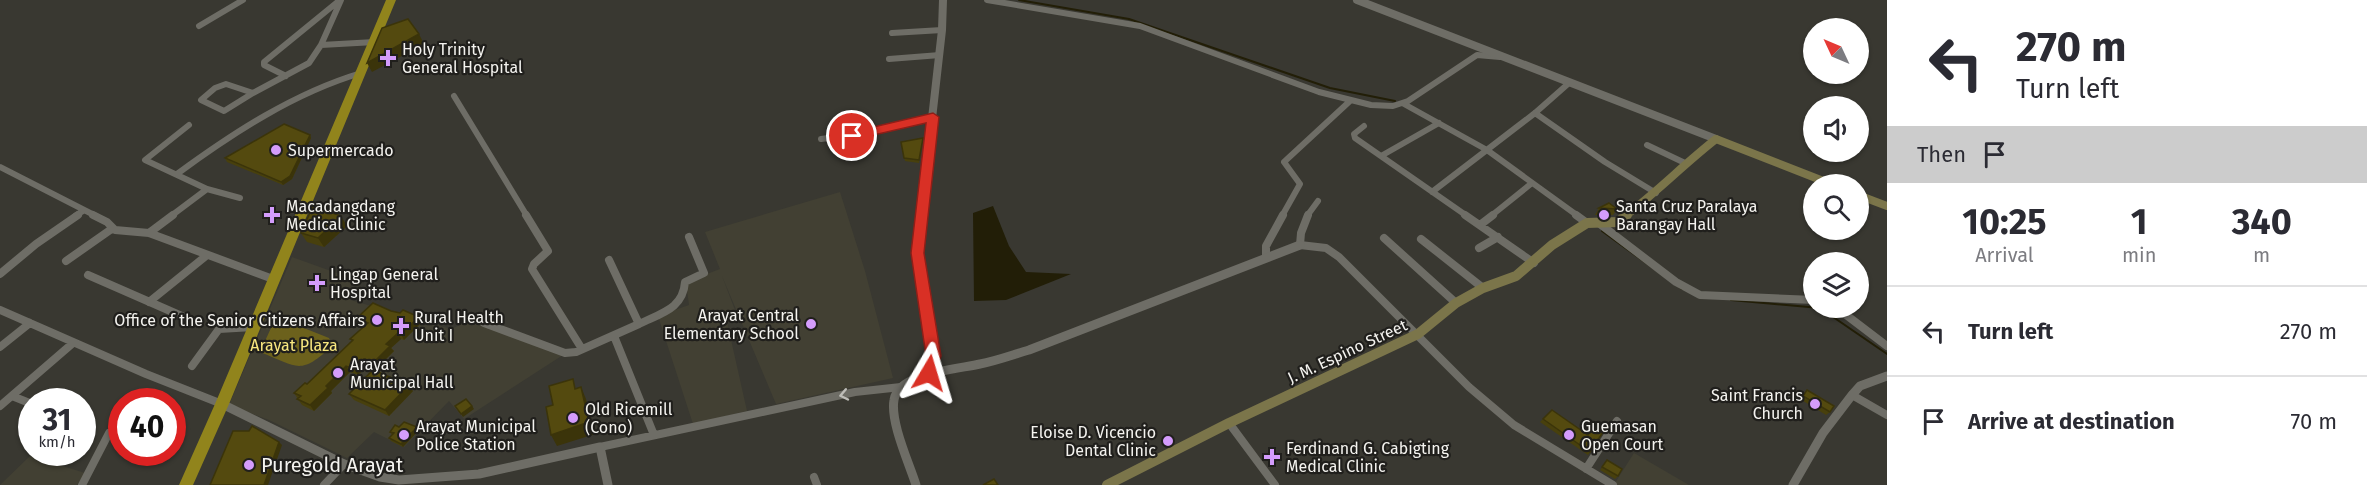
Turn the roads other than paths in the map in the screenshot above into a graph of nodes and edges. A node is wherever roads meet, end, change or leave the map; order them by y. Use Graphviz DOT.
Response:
graph roads {
  1 [pos="243,0"];
  2 [pos="340,0"];
  3 [pos="392,0"];
  4 [pos="943,0"];
  5 [pos="987,0"];
  6 [pos="1357,0"];
  7 [pos="199,26"];
  8 [pos="942,30"];
  9 [pos="892,33"];
  10 [pos="375,42"];
  11 [pos="321,45"];
  12 [pos="940,55"];
  13 [pos="1503,57"];
  14 [pos="889,59"];
  15 [pos="361,73"];
  16 [pos="286,76"];
  17 [pos="1569,83"];
  18 [pos="253,93"];
  19 [pos="454,96"];
  20 [pos="1350,101"];
  21 [pos="1404,104"];
  22 [pos="1535,113"];
  23 [pos="933,117"];
  24 [pos="1439,123"];
  25 [pos="189,125"];
  26 [pos="1364,126"];
  27 [pos="821,139"];
  28 [pos="1716,139"];
  29 [pos="1647,145"];
  30 [pos="1487,150"];
  31 [pos="1381,156"];
  32 [pos="1685,163"];
  33 [pos="0,167"];
  34 [pos="177,174"];
  35 [pos="1806,174"];
  36 [pos="1532,183"];
  37 [pos="207,189"];
  38 [pos="1432,192"];
  39 [pos="1656,193"];
  40 [pos="240,198"];
  41 [pos="1869,200"];
  42 [pos="1318,201"];
  43 [pos="1887,207"];
  44 [pos="83,211"];
  45 [pos="1587,223"];
  46 [pos="1600,224"];
  47 [pos="1480,225"];
  48 [pos="113,228"];
  49 [pos="149,233"];
  50 [pos="689,237"];
  51 [pos="1498,237"];
  52 [pos="1383,238"];
  53 [pos="1421,239"];
  54 [pos="1300,245"];
  55 [pos="1479,248"];
  56 [pos="206,255"];
  57 [pos="1266,257"];
  58 [pos="609,260"];
  59 [pos="66,261"];
  60 [pos="1534,263"];
  61 [pos="0,274"];
  62 [pos="88,275"];
  63 [pos="273,279"];
  64 [pos="1484,288"];
  65 [pos="1803,300"];
  66 [pos="149,302"];
  67 [pos="1456,303"];
  68 [pos="0,310"];
  69 [pos="184,317"];
  70 [pos="1850,318"];
  71 [pos="30,323"];
  72 [pos="484,323"];
  73 [pos="639,324"];
  74 [pos="253,327"];
  75 [pos="1418,334"];
  76 [pos="614,336"];
  77 [pos="73,343"];
  78 [pos="1887,346"];
  79 [pos="0,347"];
  80 [pos="582,349"];
  81 [pos="192,366"];
  82 [pos="929,373"];
  83 [pos="1884,380"];
  84 [pos="901,387"];
  85 [pos="1852,395"];
  86 [pos="12,396"];
  87 [pos="18,398"];
  88 [pos="222,404"];
  89 [pos="0,406"];
  90 [pos="1887,415"];
  91 [pos="1617,421"];
  92 [pos="1229,423"];
  93 [pos="108,435"];
  94 [pos="654,435"];
  95 [pos="600,447"];
  96 [pos="344,464"];
  97 [pos="1586,469"];
  98 [pos="82,485"];
  99 [pos="186,485"];
  100 [pos="324,485"];
  101 [pos="608,485"];
  102 [pos="916,485"];
  103 [pos="1107,485"];
  104 [pos="1275,485"];
  105 [pos="1613,485"];
  106 [pos="1793,485"];
  1 -- 7 [label="street"];
  2 -- 11 [label="street"];
  2 -- 16 [label="street"];
  3 -- 10 [label="highway"];
  4 -- 8 [label="street"];
  5 -- 20 [label="street"];
  6 -- 13 [label="street"];
  8 -- 9 [label="street"];
  8 -- 12 [label="street"];
  10 -- 11 [label="street"];
  10 -- 15 [label="highway"];
  11 -- 16 [label="street"];
  12 -- 14 [label="street"];
  12 -- 23 [label="street"];
  13 -- 17 [label="street"];
  13 -- 21 [label="street"];
  15 -- 34 [label="street"];
  15 -- 63 [label="highway"];
  16 -- 18 [label="street"];
  17 -- 22 [label="street"];
  17 -- 28 [label="street"];
  18 -- 18 [label="street"];
  19 -- 80 [label="street"];
  20 -- 21 [label="street"];
  20 -- 57 [label="street"];
  21 -- 24 [label="street"];
  22 -- 30 [label="street"];
  22 -- 39 [label="street"];
  23 -- 27 [label="street"];
  23 -- 82 [label="street"];
  24 -- 30 [label="street"];
  24 -- 31 [label="street"];
  25 -- 34 [label="street"];
  26 -- 31 [label="street"];
  28 -- 32 [label="main road"];
  28 -- 35 [label="main road"];
  29 -- 32 [label="street"];
  30 -- 36 [label="street"];
  30 -- 38 [label="street"];
  31 -- 38 [label="street"];
  32 -- 39 [label="main road"];
  33 -- 44 [label="street"];
  34 -- 37 [label="street"];
  36 -- 45 [label="street"];
  36 -- 47 [label="street"];
  37 -- 40 [label="street"];
  37 -- 49 [label="street"];
  38 -- 47 [label="street"];
  39 -- 46 [label="main road"];
  41 -- 43 [label="main road"];
  42 -- 54 [label="street"];
  44 -- 48 [label="street"];
  44 -- 61 [label="street"];
  45 -- 46 [label="main road"];
  45 -- 60 [label="main road, J. M. Espino Street"];
  46 -- 65 [label="street"];
  47 -- 51 [label="street"];
  48 -- 49 [label="street"];
  48 -- 59 [label="street"];
  49 -- 56 [label="street"];
  50 -- 73 [label="street"];
  51 -- 55 [label="street"];
  51 -- 60 [label="street"];
  52 -- 67 [label="street"];
  53 -- 64 [label="street"];
  54 -- 57 [label="street"];
  54 -- 75 [label="street"];
  56 -- 63 [label="street"];
  56 -- 66 [label="street"];
  57 -- 82 [label="street"];
  58 -- 73 [label="street"];
  60 -- 64 [label="main road, J. M. Espino Street"];
  62 -- 66 [label="street"];
  63 -- 74 [label="highway"];
  64 -- 67 [label="main road, J. M. Espino Street"];
  66 -- 69 [label="street"];
  67 -- 75 [label="main road, J. M. Espino Street"];
  68 -- 71 [label="street"];
  70 -- 78 [label="street"];
  71 -- 77 [label="street"];
  71 -- 79 [label="street"];
  72 -- 80 [label="street"];
  73 -- 76 [label="street"];
  74 -- 81 [label="street"];
  74 -- 88 [label="highway"];
  75 -- 92 [label="main road, J. M. Espino Street"];
  75 -- 97 [label="street"];
  76 -- 80 [label="street"];
  76 -- 94 [label="street"];
  77 -- 86 [label="street"];
  77 -- 88 [label="street"];
  82 -- 84 [label="street"];
  83 -- 85 [label="street"];
  84 -- 94 [label="street, one-way"];
  84 -- 102 [label="street"];
  85 -- 90 [label="street"];
  85 -- 106 [label="street"];
  86 -- 87 [label="street"];
  86 -- 89 [label="street"];
  88 -- 96 [label="street"];
  88 -- 99 [label="highway"];
  91 -- 97 [label="street"];
  92 -- 103 [label="main road, J. M. Espino Street"];
  92 -- 104 [label="street"];
  93 -- 98 [label="street"];
  94 -- 95 [label="street"];
  95 -- 96 [label="street"];
  95 -- 101 [label="street"];
  96 -- 100 [label="street"];
  97 -- 105 [label="street"];
}
